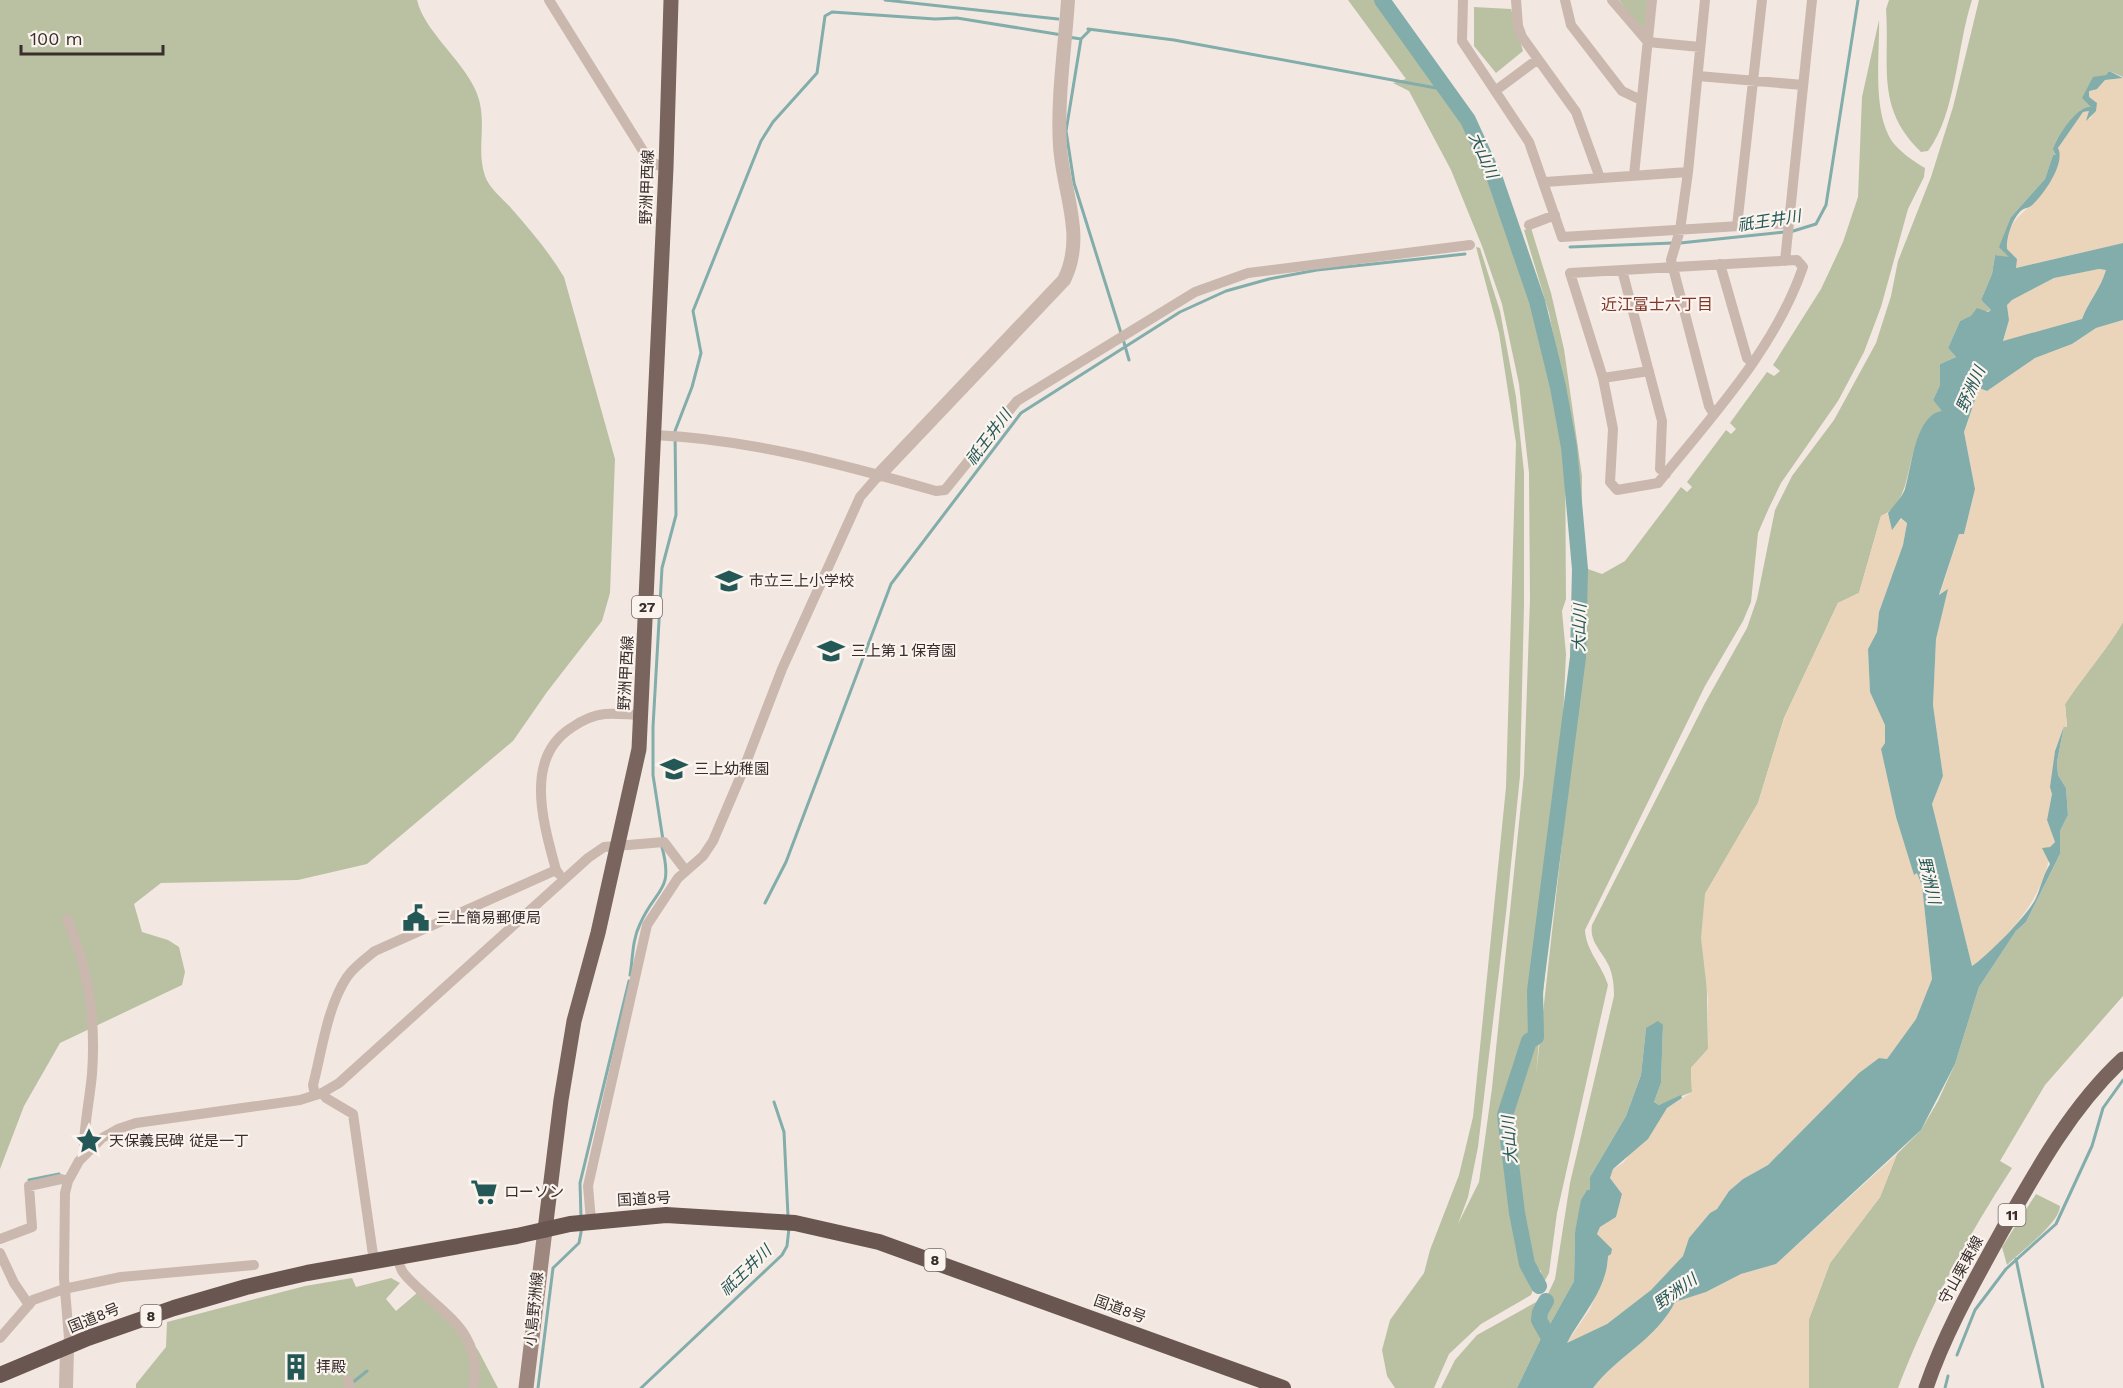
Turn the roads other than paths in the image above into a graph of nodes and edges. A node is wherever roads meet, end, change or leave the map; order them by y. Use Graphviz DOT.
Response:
graph roads {
  1 [pos="549,0"];
  2 [pos="671,0"];
  3 [pos="1068,0"];
  4 [pos="1463,0"];
  5 [pos="1516,0"];
  6 [pos="1565,0"];
  7 [pos="1612,0"];
  8 [pos="1652,0"];
  9 [pos="1705,0"];
  10 [pos="1762,0"];
  11 [pos="1812,0"];
  12 [pos="1648,42"];
  13 [pos="1700,47"];
  14 [pos="1538,59"];
  15 [pos="1698,76"];
  16 [pos="1753,81"];
  17 [pos="1803,85"];
  18 [pos="1495,91"];
  19 [pos="1641,100"];
  20 [pos="666,168"];
  21 [pos="1688,172"];
  22 [pos="1634,176"];
  23 [pos="1599,178"];
  24 [pos="1545,182"];
  25 [pos="1555,215"];
  26 [pos="1789,223"];
  27 [pos="1528,225"];
  28 [pos="1737,226"];
  29 [pos="1680,230"];
  30 [pos="1470,244"];
  31 [pos="1785,261"];
  32 [pos="1720,264"];
  33 [pos="1673,267"];
  34 [pos="1622,270"];
  35 [pos="1752,362"];
  36 [pos="1649,371"];
  37 [pos="1603,378"];
  38 [pos="1714,414"];
  39 [pos="654,435"];
  40 [pos="1666,474"];
  41 [pos="879,475"];
  42 [pos="642,715"];
  43 [pos="616,847"];
  44 [pos="555,870"];
  45 [pos="686,871"];
  46 [pos="564,879"];
  47 [pos="67,919"];
  48 [pos="2123,1059"];
  49 [pos="319,1094"];
  50 [pos="88,1151"];
  51 [pos="68,1181"];
  52 [pos="591,1220"];
  53 [pos="545,1230"];
  54 [pos="0,1239"];
  55 [pos="0,1253"];
  56 [pos="398,1257"];
  57 [pos="374,1262"];
  58 [pos="254,1265"];
  59 [pos="64,1289"];
  60 [pos="29,1305"];
  61 [pos="0,1338"];
  62 [pos="67,1349"];
  63 [pos="0,1375"];
  64 [pos="66,1388"];
  65 [pos="474,1388"];
  66 [pos="526,1388"];
  67 [pos="1283,1388"];
  68 [pos="1926,1388"];
  1 -- 20 [label="street"];
  2 -- 20 [label="main road, 野洲甲西線 / 27"];
  3 -- 41 [label="street"];
  4 -- 18 [label="street"];
  5 -- 14 [label="street"];
  6 -- 19 [label="street"];
  7 -- 12 [label="street"];
  8 -- 12 [label="street"];
  9 -- 13 [label="street"];
  10 -- 16 [label="street"];
  11 -- 17 [label="street"];
  12 -- 13 [label="street"];
  12 -- 19 [label="street"];
  13 -- 15 [label="street"];
  14 -- 18 [label="street"];
  14 -- 23 [label="street"];
  15 -- 16 [label="street"];
  15 -- 21 [label="street"];
  16 -- 17 [label="street"];
  16 -- 28 [label="street"];
  17 -- 26 [label="street"];
  18 -- 24 [label="street"];
  19 -- 22 [label="street"];
  20 -- 39 [label="main road, 野洲甲西線 / 27"];
  21 -- 22 [label="street"];
  21 -- 29 [label="street"];
  22 -- 23 [label="street"];
  23 -- 24 [label="street"];
  24 -- 25 [label="street"];
  25 -- 27 [label="street"];
  25 -- 29 [label="street"];
  26 -- 28 [label="street"];
  26 -- 31 [label="street"];
  28 -- 29 [label="street"];
  29 -- 33 [label="street"];
  30 -- 41 [label="street"];
  31 -- 32 [label="street"];
  31 -- 35 [label="street"];
  32 -- 33 [label="street"];
  32 -- 35 [label="street"];
  33 -- 34 [label="street"];
  33 -- 38 [label="street"];
  34 -- 36 [label="street"];
  34 -- 37 [label="street"];
  35 -- 38 [label="street"];
  36 -- 37 [label="street"];
  36 -- 40 [label="street"];
  37 -- 40 [label="street"];
  38 -- 40 [label="street"];
  39 -- 41 [label="street"];
  39 -- 42 [label="main road, 野洲甲西線 / 27"];
  41 -- 45 [label="street"];
  42 -- 43 [label="main road, 野洲甲西線 / 27"];
  42 -- 44 [label="street"];
  43 -- 45 [label="street"];
  43 -- 46 [label="street"];
  43 -- 53 [label="main road, 野洲甲西線 / 27"];
  44 -- 46 [label="street"];
  44 -- 49 [label="street"];
  45 -- 52 [label="street"];
  46 -- 49 [label="street"];
  47 -- 50 [label="street"];
  48 -- 68 [label="main road, 守山栗東線 / 11"];
  49 -- 50 [label="street"];
  49 -- 57 [label="street"];
  50 -- 51 [label="street"];
  51 -- 54 [label="street"];
  51 -- 59 [label="street"];
  52 -- 53 [label="highway, 国道8号 / 8"];
  52 -- 67 [label="highway, 国道8号 / 8"];
  53 -- 56 [label="highway, 国道8号 / 8"];
  53 -- 66 [label="main road, 小島野洲線"];
  55 -- 60 [label="street"];
  56 -- 57 [label="highway, 国道8号 / 8"];
  56 -- 65 [label="street"];
  57 -- 62 [label="highway, 国道8号 / 8"];
  58 -- 59 [label="street"];
  59 -- 60 [label="street"];
  59 -- 62 [label="street"];
  60 -- 61 [label="street"];
  62 -- 63 [label="highway, 国道8号 / 8"];
  62 -- 64 [label="street"];
}
